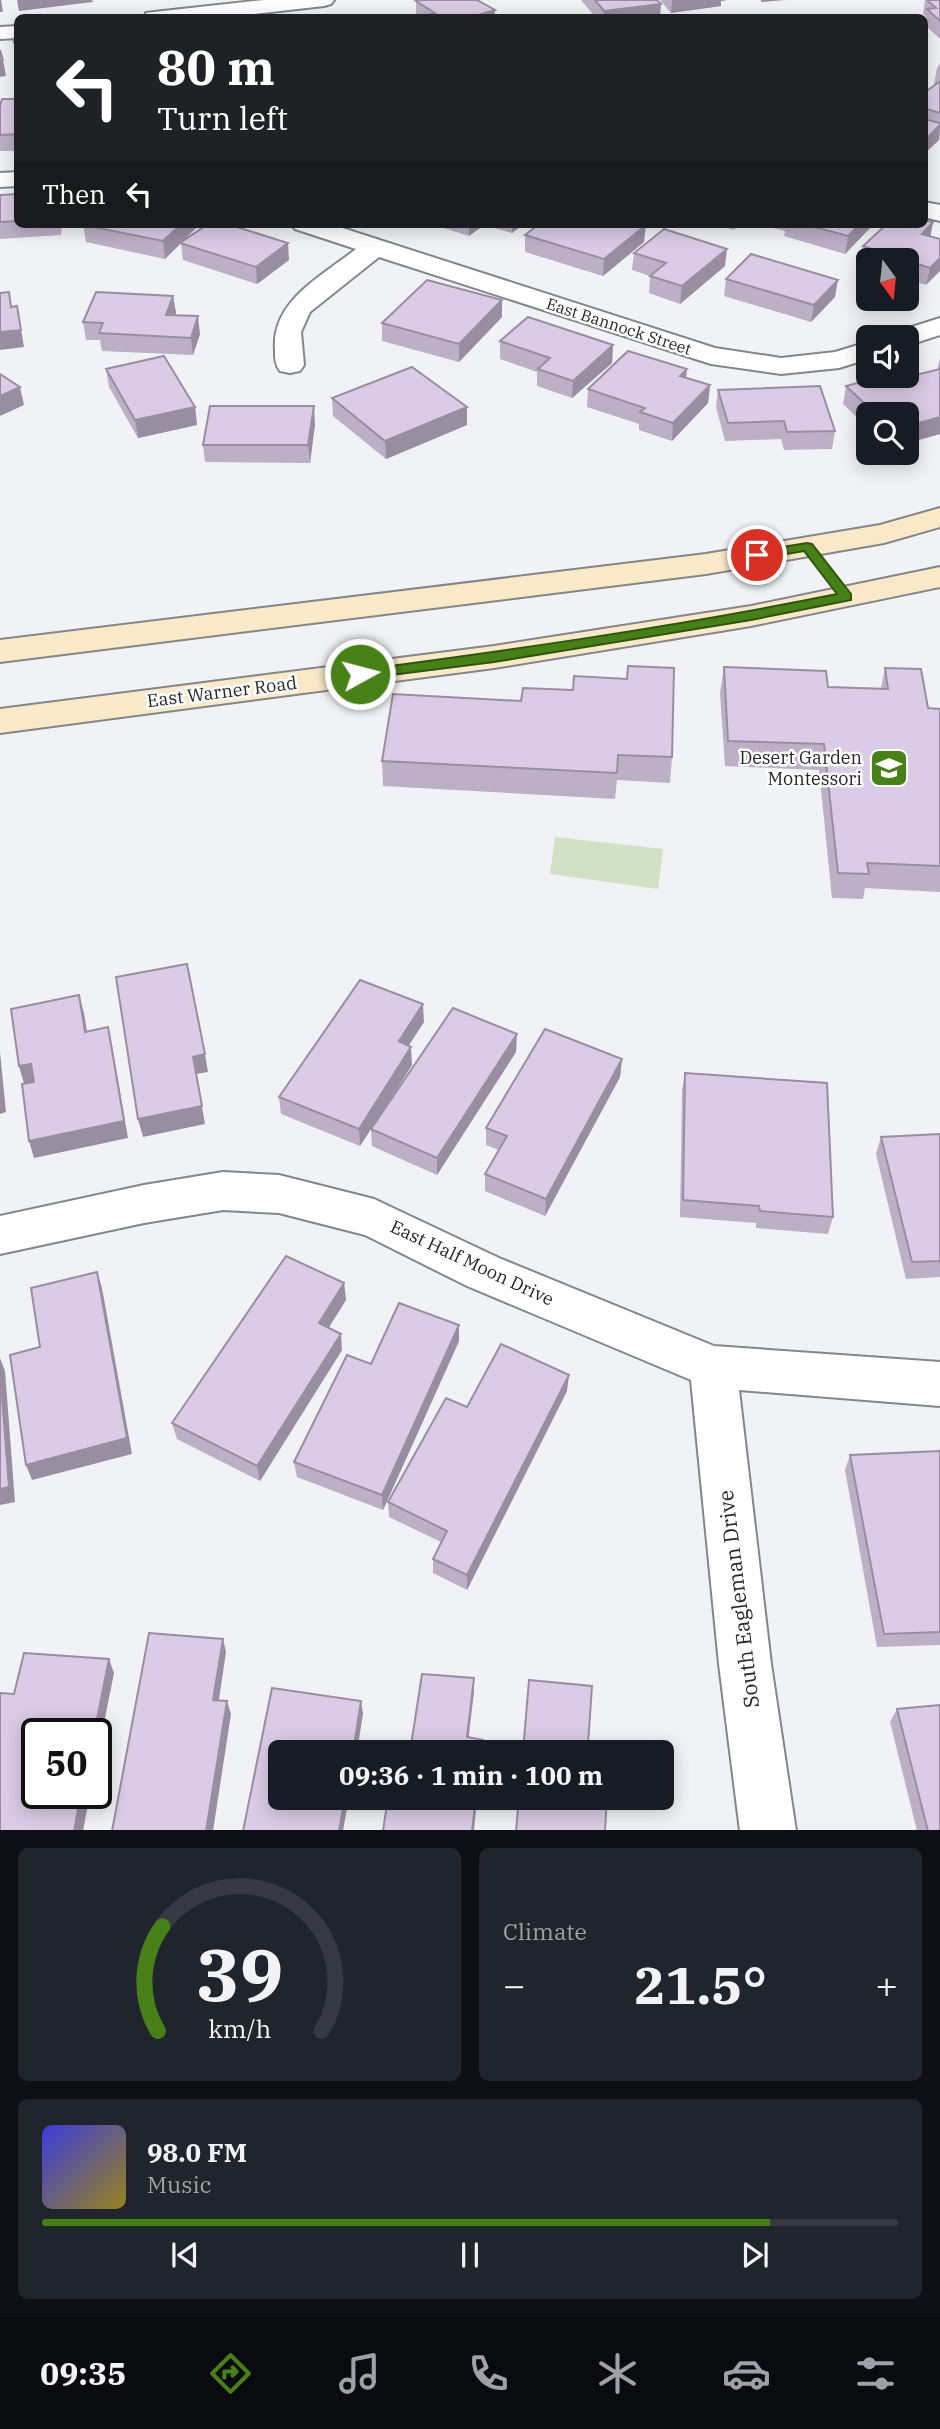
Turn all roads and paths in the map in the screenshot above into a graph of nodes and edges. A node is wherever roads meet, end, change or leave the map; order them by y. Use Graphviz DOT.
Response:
graph roads {
  1 [pos="325,0"];
  2 [pos="192,14"];
  3 [pos="316,228"];
  4 [pos="375,247"];
  5 [pos="940,327"];
  6 [pos="919,334"];
  7 [pos="856,354"];
  8 [pos="290,365"];
  9 [pos="940,517"];
  10 [pos="807,547"];
  11 [pos="940,577"];
  12 [pos="846,597"];
  13 [pos="0,651"];
  14 [pos="0,721"];
  15 [pos="0,1236"];
  16 [pos="713,1367"];
  17 [pos="940,1384"];
  18 [pos="768,1830"];
  1 -- 2 [label="street"];
  3 -- 4 [label="street, East Bannock Street"];
  4 -- 7 [label="street, East Bannock Street"];
  4 -- 8 [label="street"];
  5 -- 6 [label="street"];
  9 -- 10 [label="main road"];
  10 -- 12 [label="main road"];
  10 -- 13 [label="main road"];
  11 -- 12 [label="main road, East Warner Road"];
  12 -- 14 [label="main road, East Warner Road"];
  15 -- 16 [label="street, East Half Moon Drive"];
  16 -- 17 [label="street, East Half Moon Drive"];
  16 -- 18 [label="street, South Eagleman Drive"];
}
